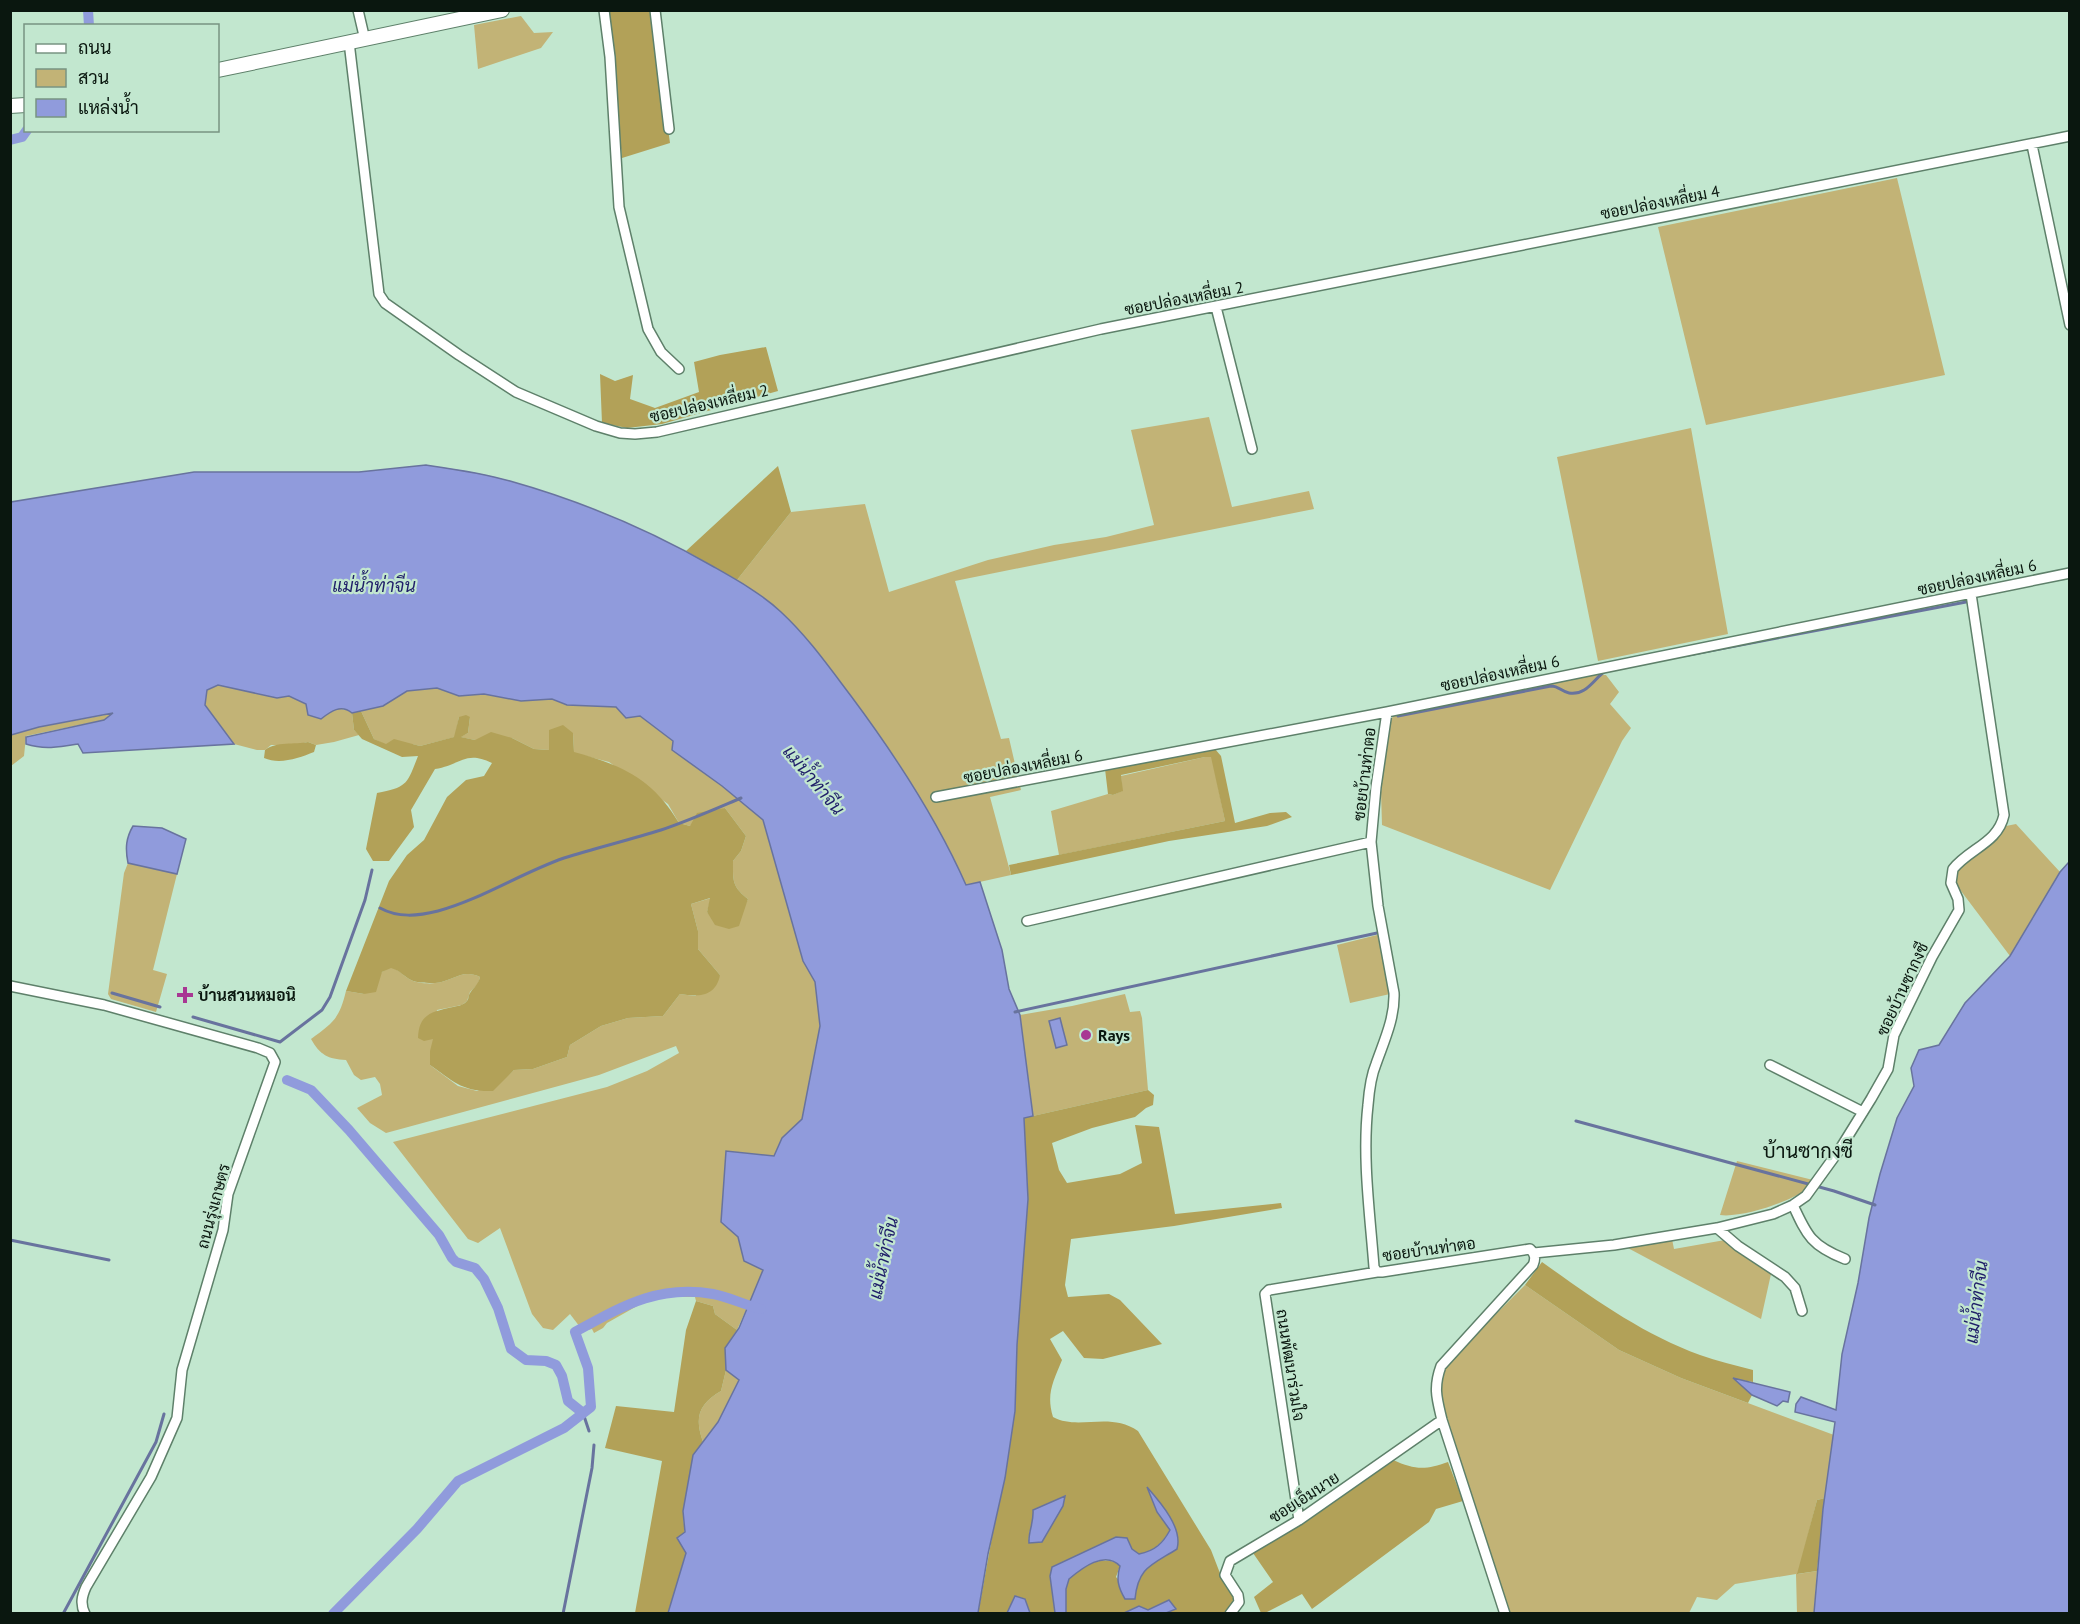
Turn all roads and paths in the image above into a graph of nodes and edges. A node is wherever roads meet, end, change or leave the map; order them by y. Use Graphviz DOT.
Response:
graph roads {
  1 [pos="358,10"];
  2 [pos="502,10"];
  3 [pos="604,10"];
  4 [pos="655,10"];
  5 [pos="365,40"];
  6 [pos="349,42"];
  7 [pos="219,70"];
  8 [pos="669,129"];
  9 [pos="2070,136"];
  10 [pos="2032,145"];
  11 [pos="1257,299"];
  12 [pos="1216,307"];
  13 [pos="2070,325"];
  14 [pos="680,369"];
  15 [pos="1252,449"];
  16 [pos="2070,573"];
  17 [pos="1971,594"];
  18 [pos="1387,712"];
  19 [pos="936,797"];
  20 [pos="1371,842"];
  21 [pos="1027,921"];
  22 [pos="10,986"];
  23 [pos="1770,1065"];
  24 [pos="1863,1112"];
  25 [pos="1793,1205"];
  26 [pos="1717,1228"];
  27 [pos="1534,1253"];
  28 [pos="1845,1258"];
  29 [pos="1377,1272"];
  30 [pos="1802,1311"];
  31 [pos="1442,1420"];
  32 [pos="1299,1520"];
  33 [pos="85,1614"];
  34 [pos="1230,1614"];
  35 [pos="1505,1614"];
  1 -- 5 [label="street"];
  2 -- 5 [label="street"];
  3 -- 14 [label="street"];
  4 -- 8 [label="street"];
  5 -- 6 [label="street"];
  6 -- 7 [label="street"];
  6 -- 12 [label="street, ซอยปล่องเหลี่ยม 2"];
  9 -- 10 [label="street, ซอยปล่องเหลี่ยม 4"];
  10 -- 11 [label="street, ซอยปล่องเหลี่ยม 4"];
  10 -- 13 [label="street"];
  11 -- 12 [label="street, ซอยปล่องเหลี่ยม 2"];
  12 -- 15 [label="street"];
  16 -- 17 [label="street, ซอยปล่องเหลี่ยม 6"];
  17 -- 18 [label="street, ซอยปล่องเหลี่ยม 6"];
  17 -- 24 [label="street, ซอยบ้านซากงซี"];
  18 -- 19 [label="street, ซอยปล่องเหลี่ยม 6"];
  18 -- 20 [label="street, ซอยบ้านท่าตอ"];
  20 -- 21 [label="street"];
  20 -- 29 [label="street, ซอยบ้านท่าตอ"];
  22 -- 33 [label="street, ถนนรุ่งเกษตร"];
  23 -- 24 [label="street"];
  24 -- 25 [label="street, ซอยบ้านซากงซี"];
  25 -- 26 [label="street, ซอยบ้านซากงซี"];
  25 -- 28 [label="street"];
  26 -- 27 [label="street, ซอยบ้านซากงซี"];
  26 -- 30 [label="street"];
  27 -- 29 [label="street, ซอยบ้านท่าตอ"];
  27 -- 31 [label="street"];
  29 -- 32 [label="street, ถนนพัฒนาร่วมใจ"];
  31 -- 32 [label="street, ซอยเอ็มนาย"];
  31 -- 35 [label="street"];
  32 -- 34 [label="street, ซอยเอ็มนาย"];
}
